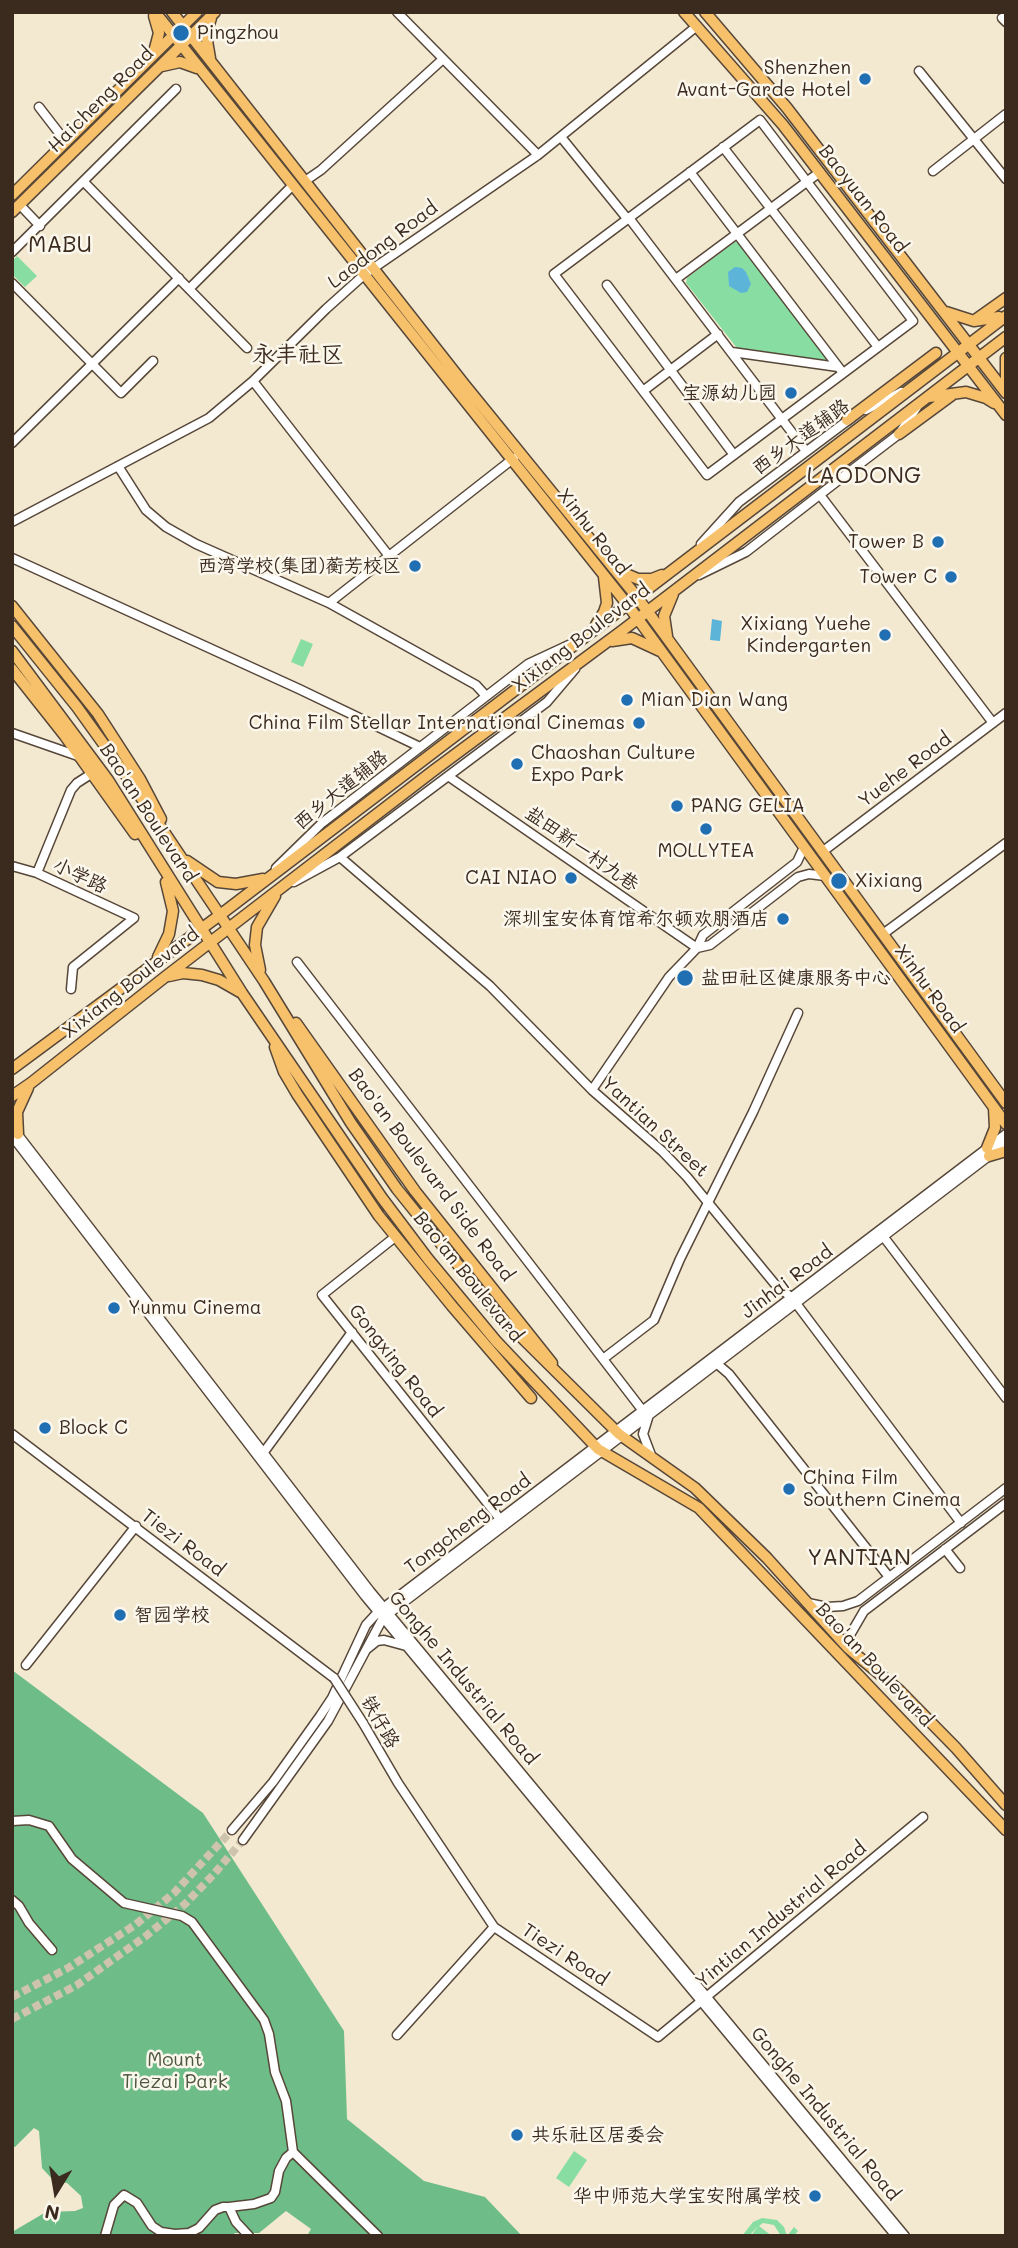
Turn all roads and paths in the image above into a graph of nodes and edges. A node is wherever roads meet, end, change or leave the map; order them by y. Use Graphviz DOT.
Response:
graph roads {
  1 [pos="154,12"];
  2 [pos="172,12"];
  3 [pos="197,12"];
  4 [pos="397,12"];
  5 [pos="684,12"];
  6 [pos="214,13"];
  7 [pos="710,14"];
  8 [pos="1006,16"];
  9 [pos="1006,22"];
  10 [pos="183,26"];
  11 [pos="697,26"];
  12 [pos="173,36"];
  13 [pos="191,36"];
  14 [pos="181,46"];
  15 [pos="151,58"];
  16 [pos="443,59"];
  17 [pos="213,65"];
  18 [pos="157,69"];
  19 [pos="919,71"];
  20 [pos="203,73"];
  21 [pos="176,89"];
  22 [pos="39,107"];
  23 [pos="1006,114"];
  24 [pos="561,137"];
  25 [pos="974,139"];
  26 [pos="66,142"];
  27 [pos="723,148"];
  28 [pos="538,155"];
  29 [pos="690,172"];
  30 [pos="820,172"];
  31 [pos="933,172"];
  32 [pos="1006,179"];
  33 [pos="305,181"];
  34 [pos="807,181"];
  35 [pos="84,182"];
  36 [pos="293,186"];
  37 [pos="12,195"];
  38 [pos="16,208"];
  39 [pos="770,209"];
  40 [pos="629,218"];
  41 [pos="40,226"];
  42 [pos="737,234"];
  43 [pos="12,252"];
  44 [pos="369,271"];
  45 [pos="178,278"];
  46 [pos="676,279"];
  47 [pos="12,283"];
  48 [pos="607,285"];
  49 [pos="189,289"];
  50 [pos="932,297"];
  51 [pos="1006,298"];
  52 [pos="921,304"];
  53 [pos="942,310"];
  54 [pos="1006,315"];
  55 [pos="974,321"];
  56 [pos="938,326"];
  57 [pos="718,334"];
  58 [pos="1006,337"];
  59 [pos="968,344"];
  60 [pos="878,347"];
  61 [pos="247,348"];
  62 [pos="732,352"];
  63 [pos="957,352"];
  64 [pos="936,353"];
  65 [pos="978,358"];
  66 [pos="1006,358"];
  67 [pos="153,361"];
  68 [pos="92,363"];
  69 [pos="967,365"];
  70 [pos="670,370"];
  71 [pos="841,370"];
  72 [pos="1006,380"];
  73 [pos="253,381"];
  74 [pos="910,387"];
  75 [pos="643,391"];
  76 [pos="956,392"];
  77 [pos="1006,393"];
  78 [pos="922,400"];
  79 [pos="1006,415"];
  80 [pos="783,418"];
  81 [pos="847,420"];
  82 [pos="899,433"];
  83 [pos="12,443"];
  84 [pos="806,452"];
  85 [pos="734,455"];
  86 [pos="516,456"];
  87 [pos="118,466"];
  88 [pos="820,495"];
  89 [pos="12,522"];
  90 [pos="692,555"];
  91 [pos="389,556"];
  92 [pos="12,558"];
  93 [pos="610,565"];
  94 [pos="670,572"];
  95 [pos="603,573"];
  96 [pos="678,587"];
  97 [pos="637,597"];
  98 [pos="329,603"];
  99 [pos="628,604"];
  100 [pos="12,606"];
  101 [pos="647,611"];
  102 [pos="638,618"];
  103 [pos="12,626"];
  104 [pos="589,633"];
  105 [pos="580,640"];
  106 [pos="602,645"];
  107 [pos="668,650"];
  108 [pos="12,651"];
  109 [pos="585,658"];
  110 [pos="12,669"];
  111 [pos="486,696"];
  112 [pos="1006,713"];
  113 [pos="993,723"];
  114 [pos="12,733"];
  115 [pos="420,747"];
  116 [pos="78,756"];
  117 [pos="91,774"];
  118 [pos="449,776"];
  119 [pos="1006,843"];
  120 [pos="804,847"];
  121 [pos="822,852"];
  122 [pos="180,856"];
  123 [pos="340,857"];
  124 [pos="12,866"];
  125 [pos="161,867"];
  126 [pos="37,873"];
  127 [pos="825,876"];
  128 [pos="267,878"];
  129 [pos="279,890"];
  130 [pos="220,915"];
  131 [pos="200,928"];
  132 [pos="229,928"];
  133 [pos="883,934"];
  134 [pos="210,943"];
  135 [pos="697,948"];
  136 [pos="155,961"];
  137 [pos="297,962"];
  138 [pos="165,977"];
  139 [pos="264,981"];
  140 [pos="71,989"];
  141 [pos="242,993"];
  142 [pos="799,1013"];
  143 [pos="273,1039"];
  144 [pos="15,1066"];
  145 [pos="31,1083"];
  146 [pos="592,1090"];
  147 [pos="12,1096"];
  148 [pos="1005,1101"];
  149 [pos="993,1108"];
  150 [pos="1006,1124"];
  151 [pos="14,1134"];
  152 [pos="1006,1134"];
  153 [pos="1006,1143"];
  154 [pos="1006,1151"];
  155 [pos="988,1152"];
  156 [pos="709,1202"];
  157 [pos="882,1234"];
  158 [pos="395,1237"];
  159 [pos="795,1301"];
  160 [pos="352,1332"];
  161 [pos="603,1359"];
  162 [pos="714,1362"];
  163 [pos="531,1398"];
  164 [pos="1006,1398"];
  165 [pos="646,1414"];
  166 [pos="12,1434"];
  167 [pos="619,1434"];
  168 [pos="599,1449"];
  169 [pos="264,1452"];
  170 [pos="590,1456"];
  171 [pos="655,1460"];
  172 [pos="1006,1488"];
  173 [pos="1006,1503"];
  174 [pos="500,1519"];
  175 [pos="961,1522"];
  176 [pos="136,1527"];
  177 [pos="945,1549"];
  178 [pos="960,1568"];
  179 [pos="888,1577"];
  180 [pos="858,1601"];
  181 [pos="808,1603"];
  182 [pos="864,1611"];
  183 [pos="384,1613"];
  184 [pos="407,1646"];
  185 [pos="848,1648"];
  186 [pos="365,1651"];
  187 [pos="26,1665"];
  188 [pos="334,1678"];
  189 [pos="398,1783"];
  190 [pos="1006,1805"];
  191 [pos="923,1817"];
  192 [pos="12,1821"];
  193 [pos="232,1830"];
  194 [pos="1006,1830"];
  195 [pos="243,1840"];
  196 [pos="12,1900"];
  197 [pos="494,1927"];
  198 [pos="52,1950"];
  199 [pos="704,1999"];
  200 [pos="397,2035"];
  201 [pos="659,2037"];
  202 [pos="293,2152"];
  203 [pos="229,2207"];
  204 [pos="105,2236"];
  205 [pos="248,2236"];
  206 [pos="378,2236"];
  207 [pos="896,2236"];
  208 [pos="905,2236"];
  1 -- 12 [label="main road, Xinhu Road"];
  1 -- 15 [label="main road"];
  2 -- 10 [label="main road, Xinhu Road"];
  3 -- 10 [label="main road, Haicheng Road"];
  4 -- 16 [label="street"];
  5 -- 11 [label="main road, Baoyuan Road"];
  6 -- 13 [label="main road, Haicheng Road"];
  6 -- 17 [label="main road"];
  7 -- 50 [label="main road, Baoyuan Road"];
  8 -- 9 [label="street"];
  10 -- 12 [label="main road, Haicheng Road"];
  10 -- 13 [label="main road, Xinhu Road"];
  11 -- 24 [label="street, Laodong Road"];
  11 -- 30 [label="main road, Baoyuan Road"];
  12 -- 14 [label="main road, Xinhu Road"];
  12 -- 15 [label="main road, Haicheng Road"];
  13 -- 14 [label="main road, Haicheng Road"];
  13 -- 17 [label="main road, Xinhu Road"];
  14 -- 18 [label="main road, Haicheng Road"];
  14 -- 20 [label="main road, Xinhu Road"];
  15 -- 26 [label="main road, Haicheng Road"];
  16 -- 28 [label="street"];
  16 -- 33 [label="street"];
  17 -- 33 [label="main road, Xinhu Road"];
  18 -- 20 [label="main road"];
  18 -- 38 [label="main road, Haicheng Road"];
  19 -- 25 [label="street"];
  20 -- 36 [label="main road, Xinhu Road"];
  21 -- 35 [label="street"];
  22 -- 26 [label="street"];
  23 -- 25 [label="street"];
  24 -- 28 [label="street, Laodong Road"];
  24 -- 40 [label="street"];
  25 -- 31 [label="street"];
  25 -- 32 [label="street"];
  26 -- 37 [label="main road, Haicheng Road"];
  27 -- 29 [label="street"];
  27 -- 34 [label="street"];
  27 -- 39 [label="street"];
  28 -- 44 [label="street, Laodong Road"];
  29 -- 40 [label="street"];
  29 -- 42 [label="street"];
  30 -- 34 [label="street"];
  30 -- 52 [label="main road, Baoyuan Road"];
  33 -- 44 [label="main road, Xinhu Road"];
  34 -- 39 [label="street"];
  34 -- 60 [label="street"];
  35 -- 41 [label="street"];
  35 -- 45 [label="street"];
  36 -- 44 [label="main road, Xinhu Road"];
  36 -- 49 [label="street"];
  38 -- 41 [label="street"];
  39 -- 42 [label="street"];
  39 -- 60 [label="street"];
  40 -- 46 [label="street"];
  40 -- 75 [label="street"];
  41 -- 43 [label="street"];
  42 -- 46 [label="street"];
  42 -- 71 [label="street"];
  44 -- 73 [label="street, Laodong Road"];
  44 -- 86 [label="main road, Xinhu Road"];
  45 -- 49 [label="street"];
  45 -- 68 [label="street"];
  46 -- 57 [label="street"];
  47 -- 68 [label="street"];
  48 -- 70 [label="street"];
  49 -- 61 [label="street"];
  50 -- 52 [label="main road"];
  50 -- 53 [label="main road, Baoyuan Road"];
  51 -- 55 [label="main road"];
  52 -- 56 [label="main road, Baoyuan Road"];
  53 -- 55 [label="main road"];
  53 -- 59 [label="main road, Baoyuan Road"];
  54 -- 55 [label="main road"];
  54 -- 59 [label="main road, Xixiang Boulevard"];
  56 -- 63 [label="main road, Baoyuan Road"];
  56 -- 64 [label="main road"];
  57 -- 62 [label="street"];
  57 -- 70 [label="street"];
  58 -- 65 [label="main road, Xixiang Boulevard"];
  59 -- 63 [label="main road, Xixiang Boulevard"];
  59 -- 65 [label="main road, Baoyuan Road"];
  60 -- 71 [label="street"];
  62 -- 71 [label="street"];
  62 -- 80 [label="street"];
  63 -- 69 [label="main road, Baoyuan Road"];
  63 -- 74 [label="main road, Xixiang Boulevard"];
  64 -- 74 [label="main road"];
  64 -- 81 [label="main road"];
  65 -- 69 [label="main road, Xixiang Boulevard"];
  65 -- 77 [label="main road, Baoyuan Road"];
  66 -- 72 [label="main road"];
  67 -- 68 [label="street"];
  68 -- 83 [label="street"];
  69 -- 78 [label="main road, Xixiang Boulevard"];
  69 -- 79 [label="main road, Baoyuan Road"];
  70 -- 75 [label="street"];
  70 -- 85 [label="street"];
  71 -- 80 [label="street"];
  73 -- 87 [label="street, Laodong Road"];
  73 -- 91 [label="street"];
  74 -- 81 [label="street, 西乡大道辅路"];
  74 -- 90 [label="main road, Xixiang Boulevard"];
  75 -- 85 [label="street"];
  76 -- 78 [label="main road"];
  76 -- 79 [label="main road"];
  76 -- 82 [label="main road"];
  78 -- 82 [label="street"];
  78 -- 96 [label="main road, Xixiang Boulevard"];
  80 -- 84 [label="street"];
  80 -- 85 [label="street"];
  81 -- 84 [label="street, 西乡大道辅路"];
  82 -- 88 [label="street"];
  84 -- 90 [label="street, 西乡大道辅路"];
  86 -- 91 [label="street"];
  86 -- 93 [label="main road, Xinhu Road"];
  86 -- 95 [label="main road, Xinhu Road"];
  87 -- 89 [label="street, Laodong Road"];
  87 -- 98 [label="street"];
  88 -- 96 [label="street"];
  88 -- 113 [label="street"];
  90 -- 94 [label="main road, Xixiang Boulevard"];
  91 -- 98 [label="street"];
  92 -- 115 [label="street"];
  93 -- 94 [label="main road"];
  93 -- 97 [label="main road, Xinhu Road"];
  94 -- 97 [label="main road, Xixiang Boulevard"];
  95 -- 99 [label="main road, Xinhu Road"];
  95 -- 104 [label="main road"];
  96 -- 101 [label="main road, Xixiang Boulevard"];
  96 -- 107 [label="main road"];
  97 -- 99 [label="main road, Xixiang Boulevard"];
  97 -- 101 [label="main road, Xinhu Road"];
  98 -- 111 [label="street"];
  99 -- 102 [label="main road, Xinhu Road"];
  99 -- 104 [label="main road, Xixiang Boulevard"];
  100 -- 122 [label="main road"];
  101 -- 102 [label="main road, Xixiang Boulevard"];
  101 -- 107 [label="main road, Xinhu Road"];
  102 -- 106 [label="main road, Xixiang Boulevard"];
  102 -- 107 [label="main road, Xinhu Road"];
  103 -- 122 [label="main road, Bao'an Boulevard"];
  104 -- 105 [label="main road, Xixiang Boulevard"];
  105 -- 111 [label="street, 西乡大道辅路"];
  105 -- 128 [label="main road, Xixiang Boulevard"];
  106 -- 107 [label="main road"];
  106 -- 109 [label="main road, Xixiang Boulevard"];
  107 -- 120 [label="main road, Xinhu Road"];
  107 -- 121 [label="main road, Xinhu Road"];
  108 -- 125 [label="main road, Bao'an Boulevard"];
  109 -- 118 [label="street"];
  109 -- 129 [label="main road, Xixiang Boulevard"];
  110 -- 116 [label="main road"];
  111 -- 115 [label="street, 西乡大道辅路"];
  112 -- 113 [label="street, Yuehe Road"];
  113 -- 121 [label="street, Yuehe Road"];
  114 -- 116 [label="street"];
  115 -- 128 [label="street, 西乡大道辅路"];
  116 -- 117 [label="main road"];
  117 -- 125 [label="main road"];
  117 -- 126 [label="street"];
  118 -- 123 [label="street"];
  118 -- 135 [label="street, 盐田新一村九巷"];
  119 -- 133 [label="street"];
  120 -- 127 [label="main road, Xinhu Road"];
  120 -- 135 [label="street"];
  121 -- 133 [label="main road, Xinhu Road"];
  122 -- 128 [label="main road"];
  122 -- 130 [label="main road, Bao'an Boulevard"];
  123 -- 129 [label="street"];
  123 -- 146 [label="street, Yantian Street"];
  124 -- 126 [label="street, 小学路"];
  125 -- 131 [label="main road, Bao'an Boulevard"];
  125 -- 136 [label="main road"];
  126 -- 140 [label="street, 小学路"];
  127 -- 135 [label="street"];
  127 -- 149 [label="main road, Xinhu Road"];
  128 -- 130 [label="main road, Xixiang Boulevard"];
  129 -- 132 [label="main road, Xixiang Boulevard"];
  129 -- 139 [label="main road"];
  130 -- 131 [label="main road, Xixiang Boulevard"];
  130 -- 132 [label="main road, Bao'an Boulevard"];
  131 -- 134 [label="main road, Bao'an Boulevard"];
  131 -- 136 [label="main road, Xixiang Boulevard"];
  132 -- 134 [label="main road, Xixiang Boulevard"];
  132 -- 139 [label="main road, Bao'an Boulevard"];
  133 -- 148 [label="main road, Xinhu Road"];
  134 -- 138 [label="main road, Xixiang Boulevard"];
  134 -- 141 [label="main road, Bao'an Boulevard"];
  135 -- 146 [label="street"];
  136 -- 144 [label="main road, Xixiang Boulevard"];
  137 -- 161 [label="street"];
  138 -- 141 [label="main road"];
  138 -- 145 [label="main road, Xixiang Boulevard"];
  139 -- 167 [label="main road, Bao'an Boulevard"];
  141 -- 143 [label="main road, Bao'an Boulevard"];
  142 -- 156 [label="street"];
  143 -- 158 [label="main road"];
  143 -- 168 [label="main road, Bao'an Boulevard"];
  145 -- 147 [label="main road, Xixiang Boulevard"];
  145 -- 151 [label="main road"];
  146 -- 156 [label="street, Yantian Street"];
  149 -- 150 [label="main road, Xinhu Road"];
  149 -- 155 [label="main road"];
  151 -- 169 [label="street, Gonghe Industrial Road"];
  151 -- 183 [label="street, Gonghe Industrial Road"];
  152 -- 155 [label="street, Jinhai Road"];
  153 -- 155 [label="street, Jinhai Road"];
  154 -- 155 [label="main road"];
  155 -- 157 [label="street, Jinhai Road"];
  156 -- 159 [label="street, Yantian Street"];
  156 -- 161 [label="street"];
  157 -- 159 [label="street, Jinhai Road"];
  157 -- 164 [label="street"];
  158 -- 160 [label="street, Gongxing Road"];
  158 -- 163 [label="main road"];
  159 -- 162 [label="street, Jinhai Road"];
  159 -- 175 [label="street, Yantian Street"];
  160 -- 169 [label="street"];
  160 -- 174 [label="street, Gongxing Road"];
  161 -- 165 [label="street"];
  162 -- 165 [label="street, Jinhai Road"];
  162 -- 179 [label="street"];
  165 -- 167 [label="street, Jinhai Road"];
  165 -- 171 [label="street"];
  166 -- 176 [label="street, Tiezi Road"];
  167 -- 168 [label="street, Jinhai Road"];
  167 -- 171 [label="main road, Bao'an Boulevard"];
  168 -- 170 [label="street, Jinhai Road"];
  168 -- 194 [label="main road, Bao'an Boulevard"];
  169 -- 183 [label="street, Gonghe Industrial Road"];
  170 -- 174 [label="street, Tongcheng Road"];
  170 -- 183 [label="street, Tongcheng Road"];
  171 -- 181 [label="main road, Bao'an Boulevard"];
  172 -- 175 [label="street"];
  173 -- 177 [label="street"];
  174 -- 183 [label="street, Tongcheng Road"];
  175 -- 179 [label="street"];
  176 -- 187 [label="street"];
  176 -- 188 [label="street, Tiezi Road"];
  177 -- 178 [label="street"];
  177 -- 182 [label="street"];
  179 -- 180 [label="street"];
  180 -- 181 [label="street"];
  180 -- 182 [label="street"];
  181 -- 185 [label="main road, Bao'an Boulevard"];
  182 -- 185 [label="street"];
  183 -- 184 [label="street, Gonghe Industrial Road"];
  183 -- 186 [label="street, Tongcheng Road"];
  183 -- 193 [label="street, Tongcheng Road"];
  183 -- 199 [label="street, Gonghe Industrial Road"];
  184 -- 186 [label="street"];
  184 -- 199 [label="street, Gonghe Industrial Road"];
  185 -- 190 [label="main road, Bao'an Boulevard"];
  186 -- 195 [label="street, Tongcheng Road"];
  188 -- 189 [label="street, 铁仔路, bridge"];
  189 -- 197 [label="street, Tiezi Road"];
  191 -- 199 [label="street, Yintian Industrial Road"];
  192 -- 202 [label="street"];
  196 -- 198 [label="street"];
  197 -- 200 [label="street"];
  197 -- 201 [label="street, Tiezi Road"];
  199 -- 201 [label="street, Yintian Industrial Road"];
  199 -- 207 [label="street, Gonghe Industrial Road"];
  199 -- 208 [label="street, Gonghe Industrial Road"];
  202 -- 203 [label="street"];
  202 -- 206 [label="street"];
  203 -- 204 [label="street"];
  203 -- 205 [label="street"];
}
